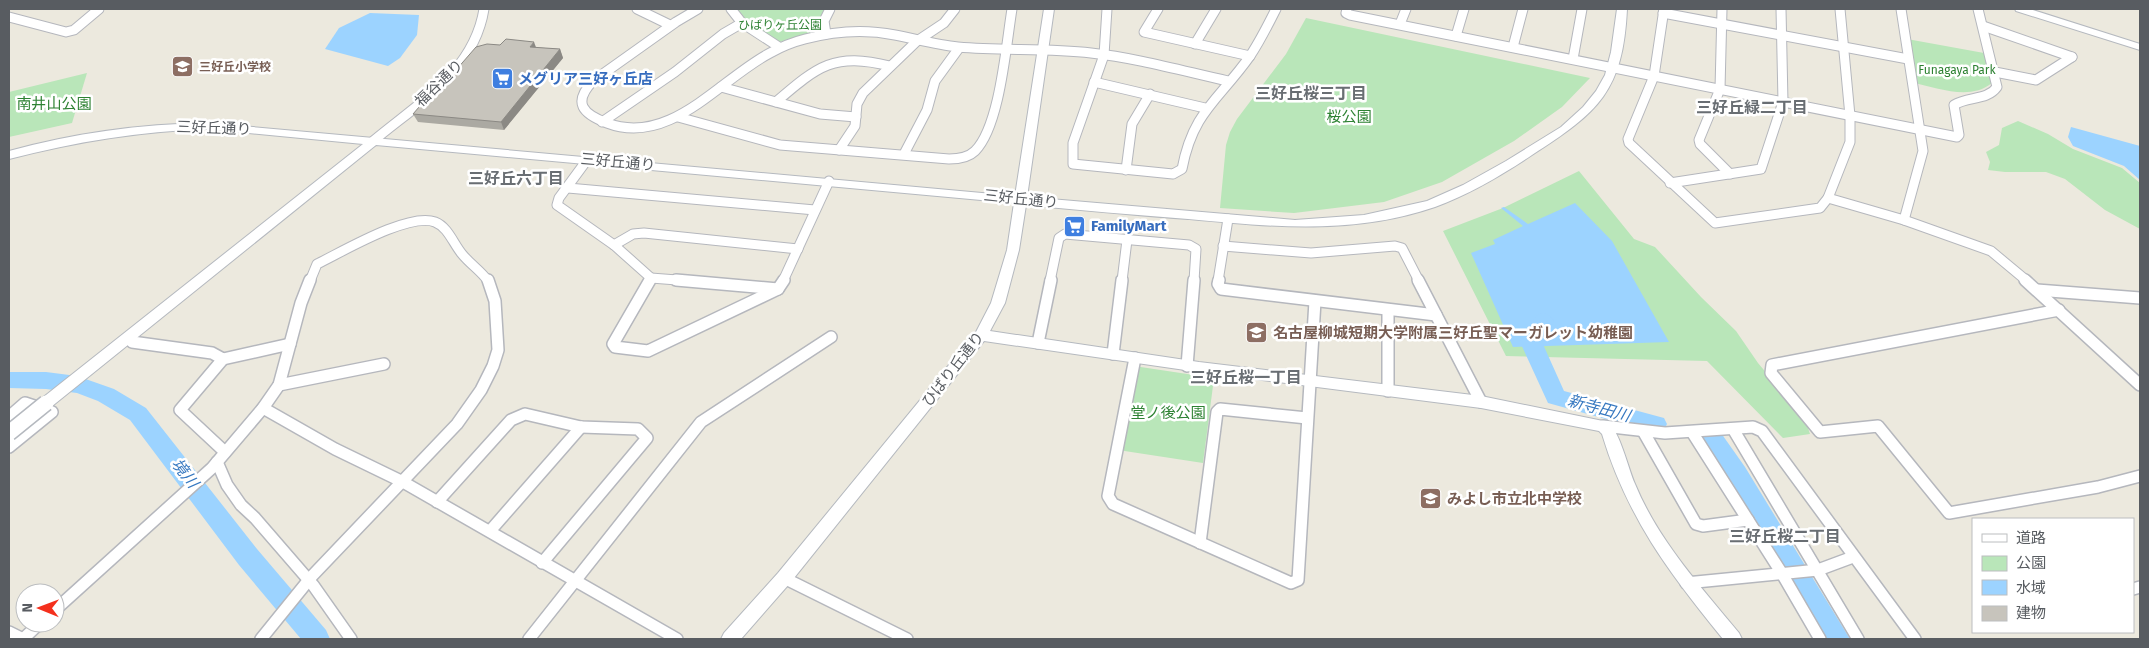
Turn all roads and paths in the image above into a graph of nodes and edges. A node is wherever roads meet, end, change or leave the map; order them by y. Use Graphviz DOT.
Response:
graph roads {
  1 [pos="100,9"];
  2 [pos="484,9"];
  3 [pos="637,9"];
  4 [pos="698,9"];
  5 [pos="731,9"];
  6 [pos="830,9"];
  7 [pos="955,9"];
  8 [pos="1012,9"];
  9 [pos="1049,9"];
  10 [pos="1107,9"];
  11 [pos="1158,9"];
  12 [pos="1216,9"];
  13 [pos="1276,9"];
  14 [pos="1347,9"];
  15 [pos="1406,9"];
  16 [pos="1464,9"];
  17 [pos="1523,9"];
  18 [pos="1582,9"];
  19 [pos="1622,9"];
  20 [pos="1722,9"];
  21 [pos="1782,9"];
  22 [pos="1840,9"];
  23 [pos="1901,9"];
  24 [pos="1978,9"];
  25 [pos="2020,9"];
  26 [pos="1664,11"];
  27 [pos="9,17"];
  28 [pos="742,23"];
  29 [pos="1400,24"];
  30 [pos="1721,24"];
  31 [pos="670,25"];
  32 [pos="1983,26"];
  33 [pos="826,34"];
  34 [pos="1782,35"];
  35 [pos="1456,36"];
  36 [pos="917,41"];
  37 [pos="1195,44"];
  38 [pos="779,47"];
  39 [pos="1843,47"];
  40 [pos="2140,47"];
  41 [pos="959,48"];
  42 [pos="1513,48"];
  43 [pos="1005,49"];
  44 [pos="1043,51"];
  45 [pos="1104,56"];
  46 [pos="1250,56"];
  47 [pos="1573,59"];
  48 [pos="1908,59"];
  49 [pos="890,66"];
  50 [pos="1614,68"];
  51 [pos="1994,72"];
  52 [pos="1654,76"];
  53 [pos="1228,81"];
  54 [pos="1094,82"];
  55 [pos="721,87"];
  56 [pos="1720,89"];
  57 [pos="1150,94"];
  58 [pos="776,102"];
  59 [pos="1783,102"];
  60 [pos="1205,108"];
  61 [pos="1850,116"];
  62 [pos="678,117"];
  63 [pos="856,117"];
  64 [pos="602,122"];
  65 [pos="1919,130"];
  66 [pos="372,142"];
  67 [pos="839,150"];
  68 [pos="9,154"];
  69 [pos="904,154"];
  70 [pos="588,160"];
  71 [pos="1126,170"];
  72 [pos="1730,174"];
  73 [pos="829,181"];
  74 [pos="1670,184"];
  75 [pos="568,188"];
  76 [pos="1828,198"];
  77 [pos="1022,199"];
  78 [pos="815,210"];
  79 [pos="1228,219"];
  80 [pos="1904,220"];
  81 [pos="1127,240"];
  82 [pos="614,245"];
  83 [pos="1223,246"];
  84 [pos="798,249"];
  85 [pos="651,278"];
  86 [pos="778,289"];
  87 [pos="2037,290"];
  88 [pos="2140,298"];
  89 [pos="1315,301"];
  90 [pos="1388,310"];
  91 [pos="2059,310"];
  92 [pos="1436,315"];
  93 [pos="982,335"];
  94 [pos="831,337"];
  95 [pos="132,342"];
  96 [pos="1038,343"];
  97 [pos="290,344"];
  98 [pos="1113,354"];
  99 [pos="1135,358"];
  100 [pos="223,359"];
  101 [pos="384,364"];
  102 [pos="1187,366"];
  103 [pos="1311,381"];
  104 [pos="2140,385"];
  105 [pos="280,386"];
  106 [pos="1388,391"];
  107 [pos="1481,402"];
  108 [pos="263,408"];
  109 [pos="9,416"];
  110 [pos="1307,418"];
  111 [pos="1603,426"];
  112 [pos="581,427"];
  113 [pos="1733,429"];
  114 [pos="1643,431"];
  115 [pos="1692,432"];
  116 [pos="9,433"];
  117 [pos="9,447"];
  118 [pos="225,452"];
  119 [pos="215,465"];
  120 [pos="2140,476"];
  121 [pos="403,482"];
  122 [pos="437,502"];
  123 [pos="1748,520"];
  124 [pos="490,530"];
  125 [pos="1200,543"];
  126 [pos="1853,557"];
  127 [pos="542,563"];
  128 [pos="1818,570"];
  129 [pos="1781,572"];
  130 [pos="784,578"];
  131 [pos="309,580"];
  132 [pos="574,581"];
  133 [pos="1686,583"];
  134 [pos="65,601"];
  135 [pos="9,632"];
  136 [pos="23,639"];
  137 [pos="261,639"];
  138 [pos="351,639"];
  139 [pos="529,639"];
  140 [pos="677,639"];
  141 [pos="730,639"];
  142 [pos="907,639"];
  143 [pos="1733,639"];
  144 [pos="1820,639"];
  145 [pos="1858,639"];
  146 [pos="1915,639"];
  1 -- 27 [label="street"];
  2 -- 66 [label="street, 福谷通り"];
  3 -- 31 [label="street"];
  4 -- 31 [label="street"];
  5 -- 28 [label="street"];
  6 -- 33 [label="street"];
  7 -- 36 [label="street"];
  8 -- 43 [label="street"];
  9 -- 44 [label="street, ひばり丘通り"];
  10 -- 45 [label="street"];
  11 -- 37 [label="street"];
  12 -- 37 [label="street"];
  13 -- 46 [label="street"];
  14 -- 29 [label="street"];
  15 -- 29 [label="street"];
  16 -- 35 [label="street"];
  17 -- 42 [label="street"];
  18 -- 47 [label="street"];
  19 -- 50 [label="street, 三好丘通り"];
  20 -- 30 [label="street"];
  21 -- 34 [label="street"];
  22 -- 39 [label="street"];
  23 -- 48 [label="street"];
  24 -- 32 [label="street"];
  25 -- 40 [label="street"];
  26 -- 30 [label="street"];
  26 -- 52 [label="street"];
  28 -- 38 [label="street"];
  28 -- 64 [label="street"];
  29 -- 35 [label="street"];
  30 -- 34 [label="street"];
  30 -- 56 [label="street"];
  31 -- 64 [label="street"];
  32 -- 51 [label="street"];
  32 -- 51 [label="street"];
  33 -- 36 [label="street"];
  33 -- 38 [label="street"];
  34 -- 39 [label="street"];
  34 -- 59 [label="street"];
  35 -- 42 [label="street"];
  36 -- 41 [label="street"];
  36 -- 49 [label="street"];
  37 -- 46 [label="street"];
  38 -- 55 [label="street"];
  39 -- 48 [label="street"];
  39 -- 61 [label="street"];
  41 -- 43 [label="street"];
  41 -- 69 [label="street"];
  42 -- 47 [label="street"];
  43 -- 44 [label="street"];
  43 -- 69 [label="street"];
  44 -- 45 [label="street"];
  44 -- 77 [label="street, ひばり丘通り"];
  45 -- 53 [label="street"];
  45 -- 54 [label="street"];
  46 -- 53 [label="street"];
  47 -- 50 [label="street"];
  48 -- 65 [label="street"];
  49 -- 58 [label="street"];
  49 -- 63 [label="street"];
  50 -- 52 [label="street"];
  50 -- 79 [label="street, 三好丘通り"];
  51 -- 65 [label="street"];
  52 -- 56 [label="street"];
  52 -- 74 [label="street"];
  53 -- 60 [label="street"];
  54 -- 57 [label="street"];
  54 -- 71 [label="street"];
  55 -- 58 [label="street"];
  55 -- 62 [label="street"];
  56 -- 59 [label="street"];
  56 -- 72 [label="street"];
  57 -- 60 [label="street"];
  57 -- 71 [label="street"];
  58 -- 63 [label="street"];
  59 -- 61 [label="street"];
  59 -- 72 [label="street"];
  60 -- 71 [label="street"];
  61 -- 65 [label="street"];
  61 -- 76 [label="street"];
  62 -- 64 [label="street"];
  62 -- 67 [label="street"];
  63 -- 67 [label="street"];
  65 -- 80 [label="street"];
  66 -- 68 [label="street, 三好丘通り"];
  66 -- 70 [label="street, 三好丘通り"];
  66 -- 116 [label="street, bridge"];
  67 -- 69 [label="street"];
  70 -- 73 [label="street, 三好丘通り"];
  70 -- 75 [label="street"];
  72 -- 74 [label="street"];
  73 -- 77 [label="street, 三好丘通り"];
  73 -- 78 [label="street"];
  74 -- 76 [label="street"];
  75 -- 78 [label="street"];
  75 -- 82 [label="street"];
  76 -- 80 [label="street"];
  77 -- 79 [label="street, 三好丘通り"];
  77 -- 93 [label="street, ひばり丘通り"];
  78 -- 84 [label="street"];
  79 -- 83 [label="street"];
  80 -- 87 [label="street"];
  81 -- 96 [label="street"];
  81 -- 98 [label="street"];
  81 -- 102 [label="street"];
  82 -- 84 [label="street"];
  82 -- 85 [label="street"];
  83 -- 89 [label="street"];
  83 -- 92 [label="street"];
  84 -- 86 [label="street"];
  85 -- 86 [label="street"];
  85 -- 86 [label="street"];
  87 -- 88 [label="street"];
  87 -- 91 [label="street"];
  89 -- 90 [label="street"];
  89 -- 103 [label="street"];
  90 -- 92 [label="street"];
  90 -- 106 [label="street"];
  91 -- 104 [label="street"];
  91 -- 120 [label="street"];
  92 -- 107 [label="street"];
  93 -- 96 [label="street"];
  93 -- 130 [label="street, ひばり丘通り"];
  94 -- 132 [label="street"];
  95 -- 100 [label="street"];
  96 -- 98 [label="street"];
  97 -- 100 [label="street"];
  97 -- 105 [label="street"];
  97 -- 121 [label="street"];
  98 -- 99 [label="street"];
  99 -- 102 [label="street"];
  99 -- 125 [label="street"];
  100 -- 118 [label="street"];
  101 -- 105 [label="street"];
  102 -- 103 [label="street"];
  103 -- 106 [label="street"];
  103 -- 110 [label="street"];
  105 -- 108 [label="street"];
  106 -- 107 [label="street"];
  107 -- 111 [label="street"];
  108 -- 118 [label="street"];
  108 -- 121 [label="street"];
  109 -- 117 [label="street"];
  110 -- 125 [label="street"];
  110 -- 125 [label="street"];
  111 -- 114 [label="street"];
  111 -- 133 [label="street"];
  112 -- 122 [label="street"];
  112 -- 124 [label="street"];
  112 -- 127 [label="street"];
  113 -- 115 [label="street"];
  113 -- 126 [label="street"];
  113 -- 128 [label="street"];
  114 -- 115 [label="street"];
  114 -- 123 [label="street"];
  115 -- 123 [label="street"];
  118 -- 119 [label="street"];
  119 -- 131 [label="street"];
  119 -- 134 [label="street"];
  121 -- 122 [label="street"];
  121 -- 131 [label="street"];
  122 -- 124 [label="street"];
  123 -- 129 [label="street"];
  124 -- 127 [label="street"];
  126 -- 128 [label="street"];
  126 -- 146 [label="street"];
  127 -- 132 [label="street"];
  128 -- 129 [label="street"];
  128 -- 145 [label="street"];
  129 -- 133 [label="street"];
  129 -- 144 [label="street"];
  130 -- 141 [label="street, ひばり丘通り"];
  130 -- 142 [label="street"];
  131 -- 137 [label="street"];
  131 -- 138 [label="street"];
  132 -- 139 [label="street"];
  132 -- 140 [label="street"];
  133 -- 143 [label="street"];
  135 -- 136 [label="street"];
}
